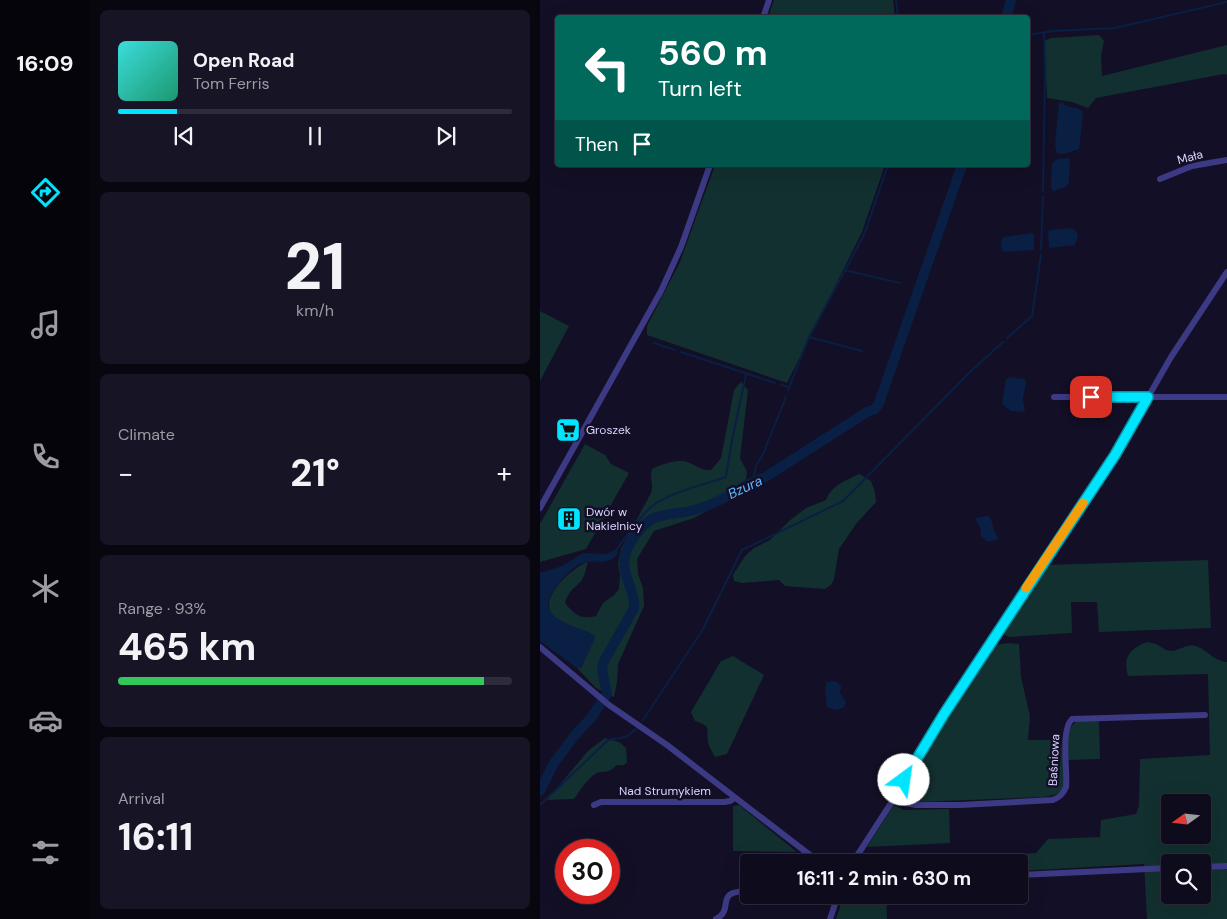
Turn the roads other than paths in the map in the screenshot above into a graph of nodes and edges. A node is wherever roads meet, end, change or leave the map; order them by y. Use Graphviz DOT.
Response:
graph roads {
  1 [pos="769,0"];
  2 [pos="764,15"];
  3 [pos="1227,160"];
  4 [pos="709,167"];
  5 [pos="1160,180"];
  6 [pos="1227,272"];
  7 [pos="1054,397"];
  8 [pos="1148,397"];
  9 [pos="1227,397"];
  10 [pos="540,508"];
  11 [pos="540,647"];
  12 [pos="1205,715"];
  13 [pos="895,797"];
  14 [pos="735,798"];
  15 [pos="594,805"];
  16 [pos="808,854"];
  17 [pos="858,854"];
  18 [pos="1227,866"];
  19 [pos="1211,867"];
  20 [pos="1161,868"];
  21 [pos="1028,875"];
  22 [pos="740,891"];
  23 [pos="835,904"];
  24 [pos="716,919"];
  25 [pos="830,919"];
  1 -- 2 [label="street"];
  3 -- 5 [label="street, Mała"];
  4 -- 10 [label="street"];
  6 -- 8 [label="street"];
  7 -- 8 [label="street"];
  8 -- 9 [label="street"];
  8 -- 13 [label="street"];
  11 -- 14 [label="street"];
  12 -- 13 [label="street, Baśniowa"];
  13 -- 17 [label="street"];
  14 -- 15 [label="street, Nad Strumykiem"];
  14 -- 16 [label="street"];
  18 -- 19 [label="street"];
  20 -- 21 [label="street"];
  22 -- 24 [label="street"];
  23 -- 25 [label="street"];
}
